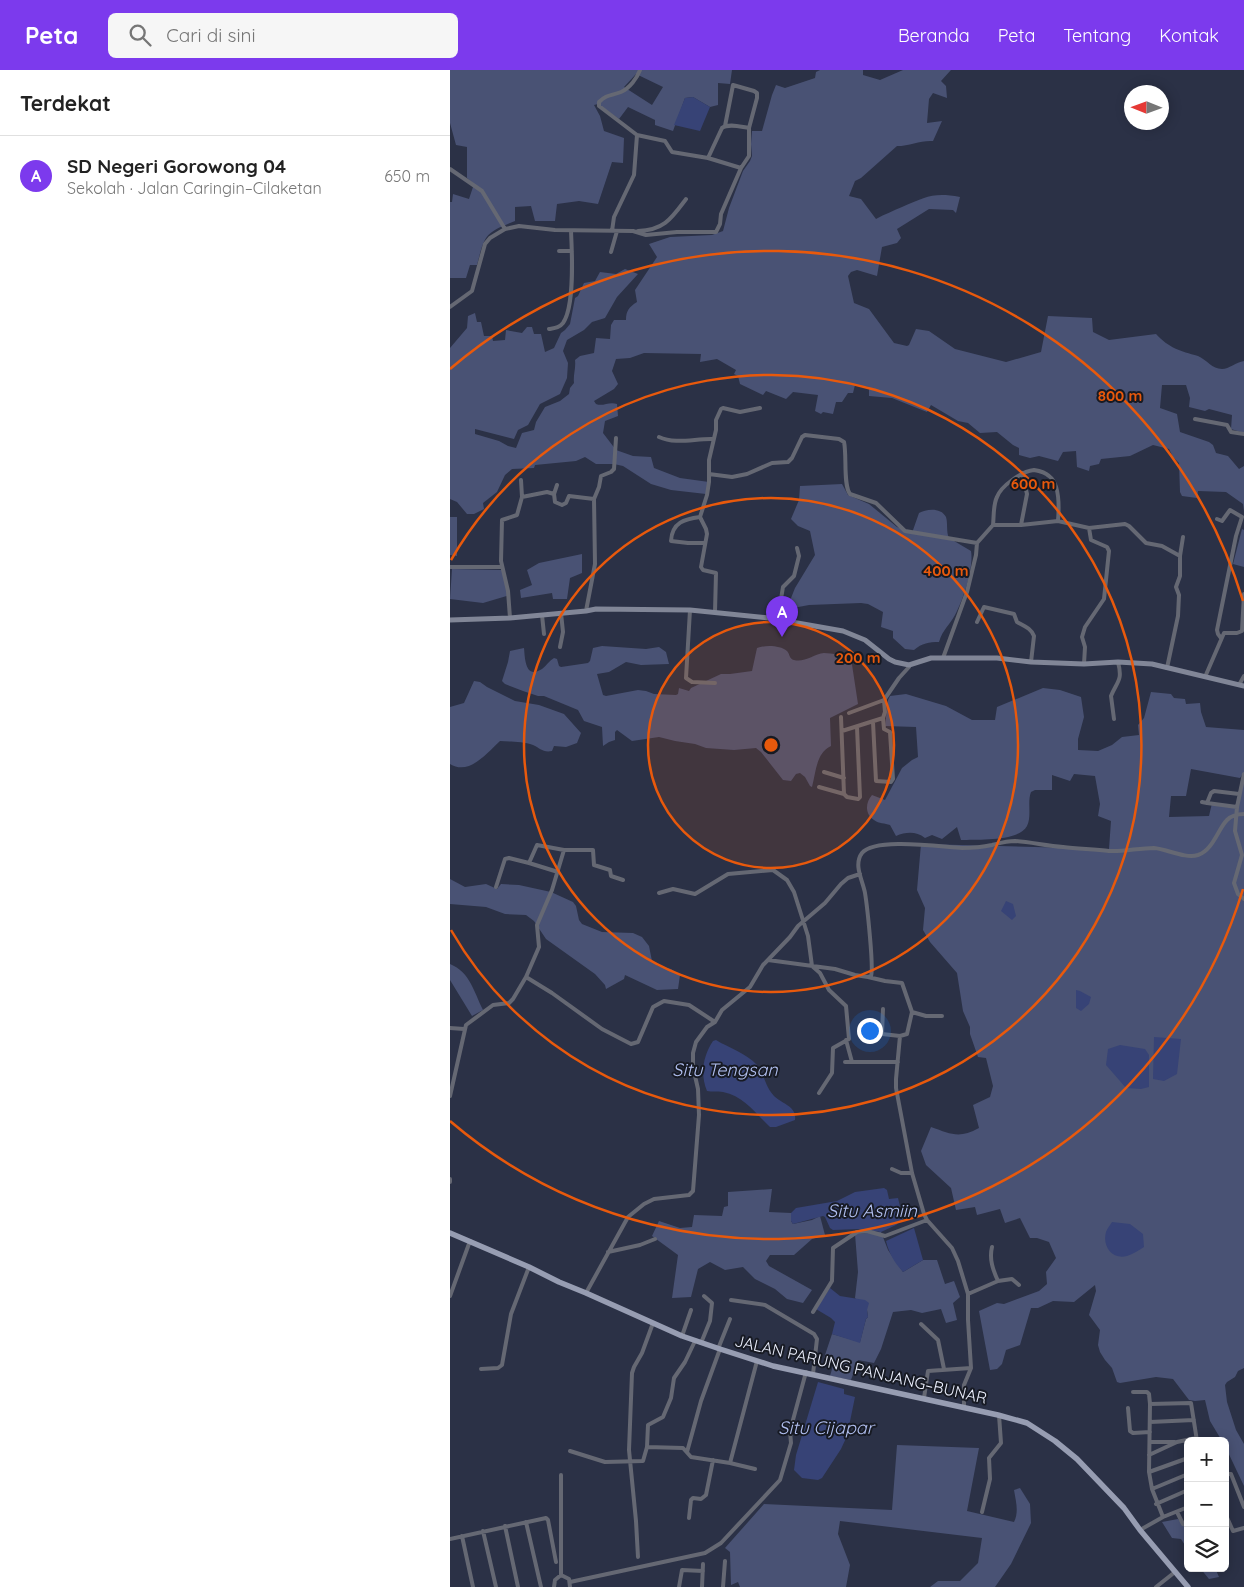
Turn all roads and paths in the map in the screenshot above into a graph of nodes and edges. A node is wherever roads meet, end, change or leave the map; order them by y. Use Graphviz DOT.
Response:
graph roads {
  1 [pos="640,70"];
  2 [pos="724,126"];
  3 [pos="749,128"];
  4 [pos="637,135"];
  5 [pos="708,158"];
  6 [pos="741,168"];
  7 [pos="450,169"];
  8 [pos="686,199"];
  9 [pos="505,229"];
  10 [pos="571,231"];
  11 [pos="614,231"];
  12 [pos="633,231"];
  13 [pos="559,250"];
  14 [pos="572,251"];
  15 [pos="611,252"];
  16 [pos="450,307"];
  17 [pos="549,329"];
  18 [pos="760,408"];
  19 [pos="1195,418"];
  20 [pos="1244,434"];
  21 [pos="659,437"];
  22 [pos="616,438"];
  23 [pos="714,439"];
  24 [pos="1022,473"];
  25 [pos="710,474"];
  26 [pos="521,480"];
  27 [pos="557,485"];
  28 [pos="554,494"];
  29 [pos="522,497"];
  30 [pos="594,498"];
  31 [pos="700,517"];
  32 [pos="1217,520"];
  33 [pos="1058,521"];
  34 [pos="992,525"];
  35 [pos="1021,525"];
  36 [pos="1089,528"];
  37 [pos="1183,537"];
  38 [pos="705,543"];
  39 [pos="977,543"];
  40 [pos="797,548"];
  41 [pos="1180,556"];
  42 [pos="450,567"];
  43 [pos="502,567"];
  44 [pos="1244,594"];
  45 [pos="690,610"];
  46 [pos="586,611"];
  47 [pos="715,612"];
  48 [pos="561,613"];
  49 [pos="542,615"];
  50 [pos="510,618"];
  51 [pos="769,618"];
  52 [pos="450,620"];
  53 [pos="977,622"];
  54 [pos="544,634"];
  55 [pos="1222,638"];
  56 [pos="560,647"];
  57 [pos="943,658"];
  58 [pos="1031,662"];
  59 [pos="1118,662"];
  60 [pos="1084,664"];
  61 [pos="909,667"];
  62 [pos="1167,668"];
  63 [pos="1244,676"];
  64 [pos="1205,677"];
  65 [pos="715,683"];
  66 [pos="1241,685"];
  67 [pos="884,700"];
  68 [pos="848,713"];
  69 [pos="841,717"];
  70 [pos="883,718"];
  71 [pos="1114,718"];
  72 [pos="873,722"];
  73 [pos="857,727"];
  74 [pos="842,731"];
  75 [pos="824,772"];
  76 [pos="1244,774"];
  77 [pos="844,778"];
  78 [pos="819,787"];
  79 [pos="844,794"];
  80 [pos="1239,794"];
  81 [pos="1237,807"];
  82 [pos="1238,814"];
  83 [pos="1244,814"];
  84 [pos="564,850"];
  85 [pos="529,863"];
  86 [pos="558,872"];
  87 [pos="860,874"];
  88 [pos="623,880"];
  89 [pos="496,887"];
  90 [pos="659,893"];
  91 [pos="1244,899"];
  92 [pos="803,921"];
  93 [pos="768,960"];
  94 [pos="812,966"];
  95 [pos="526,977"];
  96 [pos="868,977"];
  97 [pos="883,1010"];
  98 [pos="912,1012"];
  99 [pos="942,1016"];
  100 [pos="715,1022"];
  101 [pos="450,1028"];
  102 [pos="464,1029"];
  103 [pos="900,1036"];
  104 [pos="846,1040"];
  105 [pos="845,1062"];
  106 [pos="852,1062"];
  107 [pos="898,1062"];
  108 [pos="452,1078"];
  109 [pos="819,1094"];
  110 [pos="450,1096"];
  111 [pos="892,1169"];
  112 [pos="912,1173"];
  113 [pos="927,1220"];
  114 [pos="450,1233"];
  115 [pos="654,1239"];
  116 [pos="470,1241"];
  117 [pos="992,1247"];
  118 [pos="608,1252"];
  119 [pos="529,1267"];
  120 [pos="998,1281"];
  121 [pos="1019,1285"];
  122 [pos="452,1287"];
  123 [pos="586,1292"];
  124 [pos="968,1294"];
  125 [pos="450,1296"];
  126 [pos="704,1296"];
  127 [pos="730,1300"];
  128 [pos="691,1310"];
  129 [pos="814,1312"];
  130 [pos="730,1319"];
  131 [pos="653,1323"];
  132 [pos="921,1324"];
  133 [pos="682,1336"];
  134 [pos="698,1342"];
  135 [pos="719,1349"];
  136 [pos="757,1361"];
  137 [pos="971,1368"];
  138 [pos="481,1369"];
  139 [pos="944,1369"];
  140 [pos="806,1372"];
  141 [pos="813,1374"];
  142 [pos="1133,1392"];
  143 [pos="924,1398"];
  144 [pos="1150,1404"];
  145 [pos="964,1408"];
  146 [pos="1128,1408"];
  147 [pos="998,1415"];
  148 [pos="1194,1420"];
  149 [pos="1150,1422"];
  150 [pos="1150,1432"];
  151 [pos="1196,1437"];
  152 [pos="1184,1441"];
  153 [pos="1150,1442"];
  154 [pos="1177,1442"];
  155 [pos="646,1447"];
  156 [pos="570,1451"];
  157 [pos="686,1452"];
  158 [pos="1150,1455"];
  159 [pos="1184,1459"];
  160 [pos="713,1460"];
  161 [pos="631,1462"];
  162 [pos="730,1463"];
  163 [pos="755,1469"];
  164 [pos="1149,1472"];
  165 [pos="1229,1474"];
  166 [pos="562,1475"];
  167 [pos="1184,1476"];
  168 [pos="1152,1489"];
  169 [pos="1184,1492"];
  170 [pos="1156,1504"];
  171 [pos="1244,1507"];
  172 [pos="1184,1509"];
  173 [pos="982,1512"];
  174 [pos="1177,1512"];
  175 [pos="689,1518"];
  176 [pos="1163,1518"];
  177 [pos="526,1522"];
  178 [pos="1229,1522"];
  179 [pos="1184,1524"];
  180 [pos="505,1526"];
  181 [pos="1244,1528"];
  182 [pos="1140,1530"];
  183 [pos="482,1532"];
  184 [pos="462,1536"];
  185 [pos="450,1539"];
  186 [pos="638,1557"];
  187 [pos="725,1561"];
  188 [pos="556,1562"];
  189 [pos="704,1564"];
  190 [pos="703,1571"];
  191 [pos="1175,1572"];
  192 [pos="561,1575"];
  193 [pos="570,1582"];
  194 [pos="554,1586"];
  195 [pos="473,1587"];
  196 [pos="496,1587"];
  197 [pos="518,1587"];
  198 [pos="541,1587"];
  199 [pos="549,1587"];
  200 [pos="570,1587"];
  201 [pos="679,1587"];
  202 [pos="702,1587"];
  203 [pos="723,1587"];
  204 [pos="1156,1587"];
  205 [pos="1188,1587"];
  1 -- 4 [label="street"];
  2 -- 3 [label="street"];
  2 -- 3 [label="street"];
  2 -- 5 [label="street"];
  3 -- 6 [label="street"];
  4 -- 5 [label="street"];
  4 -- 11 [label="street"];
  5 -- 6 [label="street"];
  6 -- 12 [label="street"];
  7 -- 9 [label="street"];
  8 -- 12 [label="street"];
  9 -- 10 [label="street"];
  9 -- 16 [label="street"];
  10 -- 11 [label="street"];
  10 -- 14 [label="street"];
  11 -- 12 [label="street"];
  11 -- 15 [label="street"];
  13 -- 14 [label="street"];
  14 -- 17 [label="street"];
  18 -- 23 [label="street"];
  19 -- 20 [label="street"];
  21 -- 23 [label="street"];
  22 -- 30 [label="street"];
  23 -- 25 [label="street"];
  24 -- 33 [label="street"];
  24 -- 34 [label="street"];
  24 -- 35 [label="street"];
  25 -- 31 [label="street"];
  25 -- 39 [label="street"];
  26 -- 29 [label="street"];
  27 -- 28 [label="street"];
  28 -- 29 [label="street"];
  28 -- 30 [label="street"];
  29 -- 43 [label="street"];
  30 -- 46 [label="street"];
  31 -- 38 [label="street"];
  31 -- 38 [label="street"];
  32 -- 55 [label="street"];
  33 -- 35 [label="street"];
  33 -- 36 [label="street"];
  34 -- 35 [label="street"];
  34 -- 39 [label="street"];
  36 -- 41 [label="street"];
  36 -- 60 [label="street"];
  37 -- 41 [label="street"];
  38 -- 47 [label="street"];
  39 -- 57 [label="street"];
  40 -- 51 [label="street"];
  41 -- 62 [label="street"];
  42 -- 43 [label="street"];
  43 -- 50 [label="street"];
  44 -- 55 [label="street"];
  45 -- 46 [label="street"];
  45 -- 47 [label="street"];
  45 -- 65 [label="street"];
  46 -- 48 [label="street"];
  47 -- 51 [label="street"];
  48 -- 49 [label="street"];
  48 -- 56 [label="street"];
  49 -- 50 [label="street"];
  49 -- 54 [label="street"];
  50 -- 52 [label="street"];
  51 -- 57 [label="street"];
  53 -- 58 [label="street"];
  55 -- 64 [label="street"];
  57 -- 58 [label="street"];
  58 -- 60 [label="street"];
  59 -- 60 [label="street"];
  59 -- 62 [label="street"];
  59 -- 71 [label="street"];
  61 -- 67 [label="street"];
  62 -- 64 [label="street"];
  63 -- 66 [label="street"];
  64 -- 66 [label="street"];
  67 -- 68 [label="street"];
  67 -- 70 [label="street"];
  69 -- 74 [label="street"];
  70 -- 72 [label="street"];
  70 -- 72 [label="street"];
  72 -- 73 [label="street"];
  73 -- 74 [label="street"];
  73 -- 79 [label="street"];
  74 -- 77 [label="street"];
  75 -- 77 [label="street"];
  76 -- 80 [label="street"];
  77 -- 79 [label="street"];
  78 -- 79 [label="street"];
  80 -- 81 [label="street"];
  80 -- 81 [label="street"];
  81 -- 82 [label="street"];
  82 -- 83 [label="street"];
  82 -- 87 [label="street"];
  82 -- 91 [label="street"];
  84 -- 85 [label="street"];
  84 -- 86 [label="street"];
  84 -- 88 [label="street"];
  85 -- 86 [label="street"];
  85 -- 89 [label="street"];
  86 -- 95 [label="street"];
  87 -- 92 [label="street"];
  87 -- 96 [label="street"];
  90 -- 92 [label="street"];
  92 -- 93 [label="street"];
  92 -- 94 [label="street"];
  93 -- 94 [label="street"];
  93 -- 100 [label="street"];
  94 -- 96 [label="street"];
  94 -- 104 [label="street"];
  95 -- 100 [label="street"];
  95 -- 102 [label="street"];
  96 -- 98 [label="street"];
  97 -- 103 [label="street"];
  98 -- 99 [label="street"];
  98 -- 103 [label="street"];
  100 -- 118 [label="street"];
  101 -- 102 [label="street"];
  102 -- 108 [label="street"];
  103 -- 107 [label="street"];
  104 -- 106 [label="street"];
  104 -- 109 [label="street"];
  105 -- 106 [label="street"];
  106 -- 107 [label="street"];
  107 -- 112 [label="street"];
  108 -- 110 [label="street"];
  111 -- 112 [label="street"];
  112 -- 113 [label="street"];
  113 -- 124 [label="street"];
  113 -- 129 [label="street"];
  114 -- 116 [label="main road, JALAN PARUNG PANJANG–BUNAR"];
  115 -- 118 [label="street"];
  116 -- 119 [label="main road, JALAN PARUNG PANJANG–BUNAR"];
  116 -- 122 [label="street"];
  117 -- 120 [label="street"];
  118 -- 123 [label="street"];
  119 -- 123 [label="main road, JALAN PARUNG PANJANG–BUNAR"];
  119 -- 138 [label="street"];
  120 -- 121 [label="street"];
  120 -- 124 [label="street"];
  122 -- 125 [label="street"];
  123 -- 131 [label="main road, JALAN PARUNG PANJANG–BUNAR"];
  124 -- 137 [label="street"];
  126 -- 134 [label="street"];
  127 -- 141 [label="street"];
  128 -- 133 [label="street"];
  130 -- 135 [label="street"];
  131 -- 133 [label="main road, JALAN PARUNG PANJANG–BUNAR"];
  131 -- 161 [label="street"];
  132 -- 139 [label="street"];
  133 -- 134 [label="main road, JALAN PARUNG PANJANG–BUNAR"];
  134 -- 135 [label="main road, JALAN PARUNG PANJANG–BUNAR"];
  134 -- 155 [label="street"];
  135 -- 136 [label="main road, JALAN PARUNG PANJANG–BUNAR"];
  135 -- 157 [label="street"];
  136 -- 140 [label="main road, JALAN PARUNG PANJANG–BUNAR"];
  136 -- 162 [label="street"];
  137 -- 139 [label="street"];
  137 -- 145 [label="street"];
  139 -- 143 [label="street"];
  140 -- 141 [label="main road, JALAN PARUNG PANJANG–BUNAR"];
  140 -- 193 [label="street"];
  141 -- 143 [label="main road, JALAN PARUNG PANJANG–BUNAR"];
  142 -- 144 [label="street"];
  143 -- 145 [label="main road, JALAN PARUNG PANJANG–BUNAR"];
  144 -- 148 [label="street"];
  144 -- 149 [label="street"];
  145 -- 147 [label="main road, JALAN PARUNG PANJANG–BUNAR"];
  146 -- 150 [label="street"];
  147 -- 173 [label="street"];
  147 -- 182 [label="main road, JALAN PARUNG PANJANG–BUNAR"];
  148 -- 149 [label="street"];
  148 -- 151 [label="street"];
  149 -- 150 [label="street"];
  150 -- 153 [label="street"];
  152 -- 154 [label="street"];
  153 -- 154 [label="street"];
  153 -- 158 [label="street"];
  154 -- 158 [label="street"];
  155 -- 157 [label="street"];
  155 -- 161 [label="street"];
  156 -- 161 [label="street"];
  157 -- 160 [label="street"];
  158 -- 164 [label="street"];
  159 -- 164 [label="street"];
  160 -- 162 [label="street"];
  160 -- 175 [label="street"];
  161 -- 186 [label="street"];
  162 -- 163 [label="street"];
  164 -- 168 [label="street"];
  165 -- 171 [label="street"];
  166 -- 192 [label="street"];
  167 -- 168 [label="street"];
  168 -- 170 [label="street"];
  169 -- 170 [label="street"];
  170 -- 176 [label="street"];
  172 -- 174 [label="street"];
  174 -- 176 [label="street"];
  174 -- 179 [label="street"];
  176 -- 182 [label="street"];
  177 -- 180 [label="street"];
  177 -- 188 [label="street"];
  177 -- 198 [label="street"];
  178 -- 181 [label="street"];
  180 -- 183 [label="street"];
  180 -- 197 [label="street"];
  182 -- 191 [label="main road, JALAN PARUNG PANJANG–BUNAR"];
  183 -- 184 [label="street"];
  183 -- 196 [label="street"];
  184 -- 185 [label="street"];
  184 -- 195 [label="street"];
  187 -- 203 [label="street"];
  189 -- 190 [label="street"];
  190 -- 201 [label="street"];
  190 -- 202 [label="street"];
  191 -- 204 [label="street"];
  191 -- 205 [label="main road, JALAN PARUNG PANJANG–BUNAR"];
  192 -- 193 [label="street"];
  192 -- 194 [label="street"];
  193 -- 200 [label="street"];
  194 -- 199 [label="street"];
}
